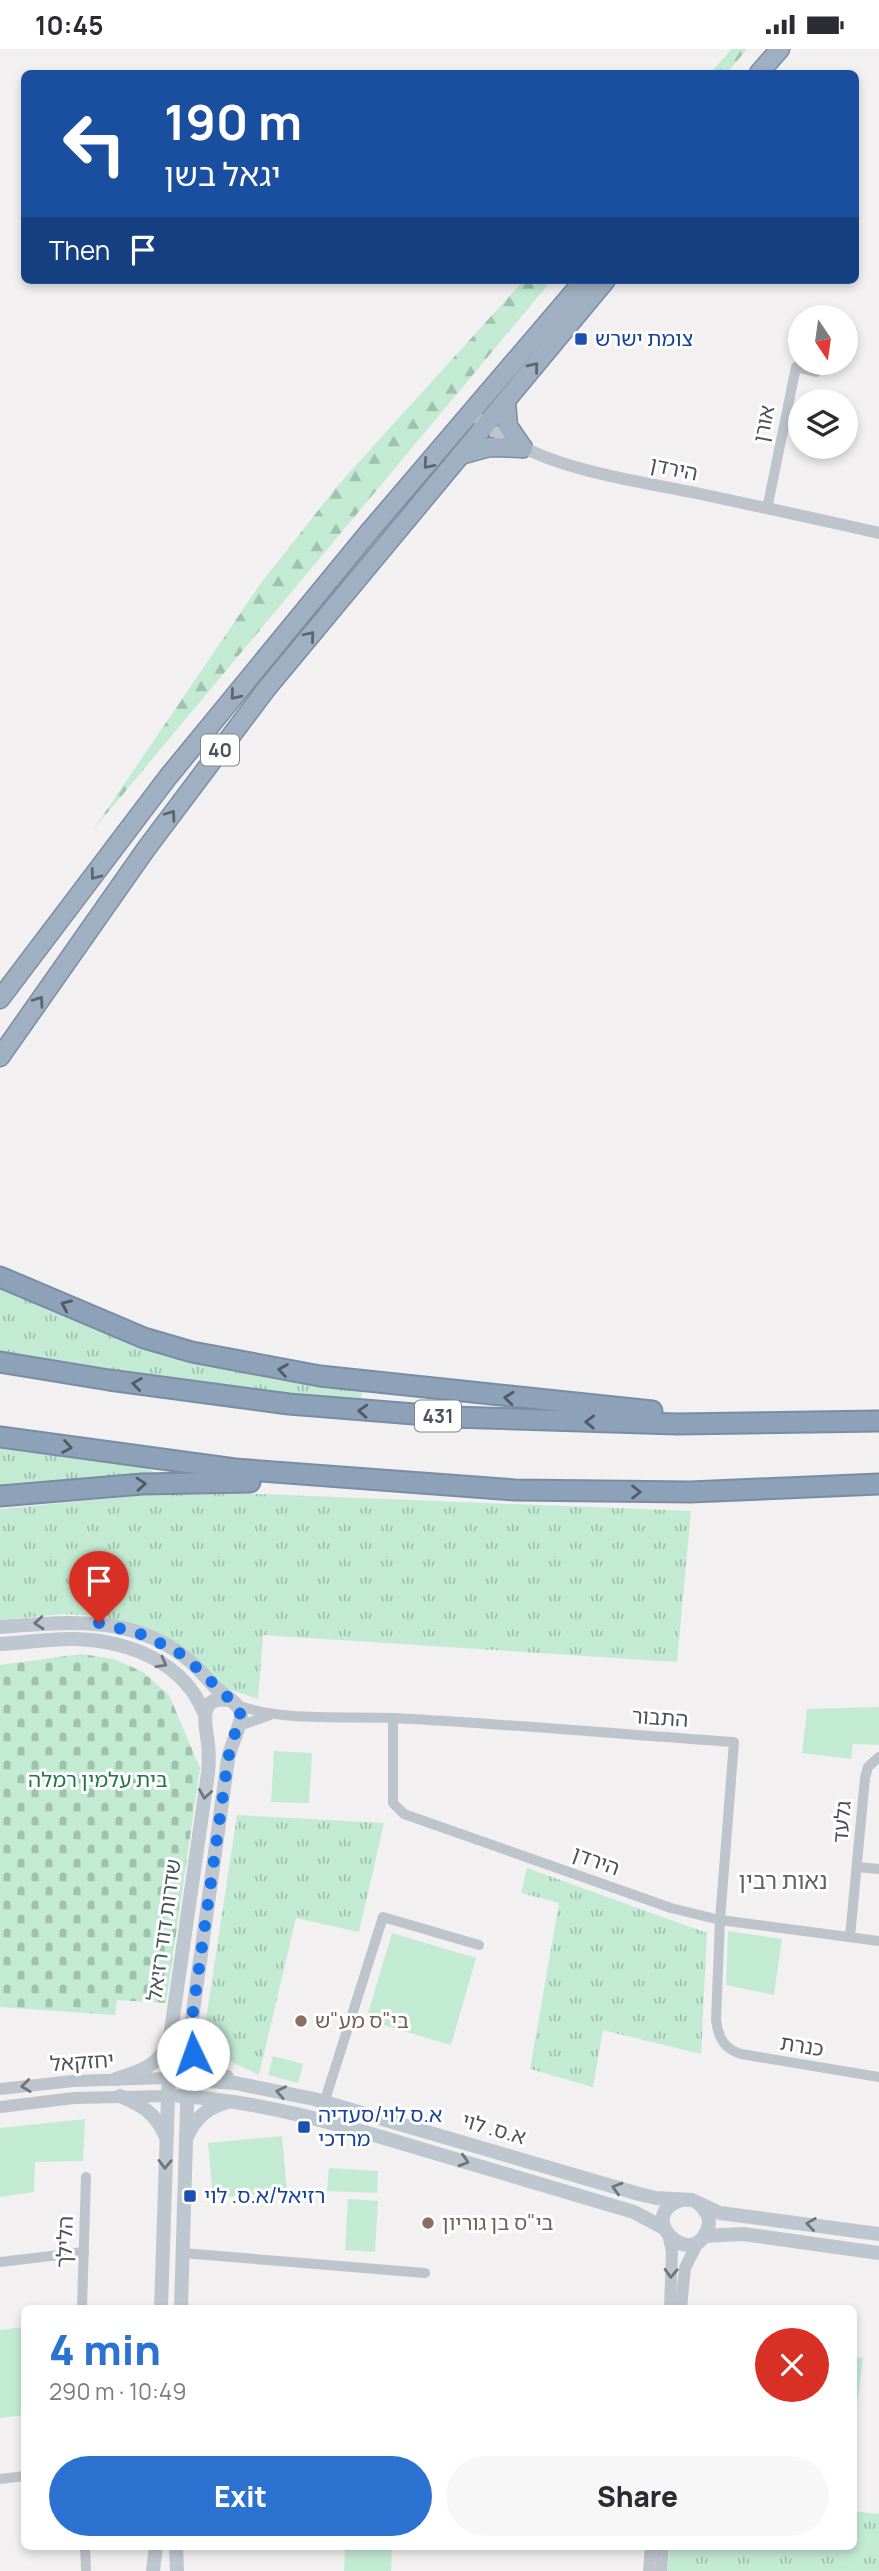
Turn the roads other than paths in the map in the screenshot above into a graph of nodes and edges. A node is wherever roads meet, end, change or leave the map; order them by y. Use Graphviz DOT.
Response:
graph roads {
  1 [pos="780,49"];
  2 [pos="794,49"];
  3 [pos="762,70"];
  4 [pos="776,70"];
  5 [pos="581,284"];
  6 [pos="603,284"];
  7 [pos="794,375"];
  8 [pos="506,402"];
  9 [pos="472,413"];
  10 [pos="486,426"];
  11 [pos="523,448"];
  12 [pos="458,457"];
  13 [pos="767,509"];
  14 [pos="879,533"];
  15 [pos="0,999"];
  16 [pos="0,1057"];
  17 [pos="0,1276"];
  18 [pos="0,1362"];
  19 [pos="879,1421"];
  20 [pos="796,1422"];
  21 [pos="0,1437"];
  22 [pos="879,1484"];
  23 [pos="515,1490"];
  24 [pos="0,1496"];
  25 [pos="0,1627"];
  26 [pos="0,1644"];
  27 [pos="232,1702"];
  28 [pos="280,1714"];
  29 [pos="393,1719"];
  30 [pos="205,1720"];
  31 [pos="238,1729"];
  32 [pos="879,1757"];
  33 [pos="857,1867"];
  34 [pos="879,1870"];
  35 [pos="720,1920"];
  36 [pos="850,1937"];
  37 [pos="879,1941"];
  38 [pos="478,1945"];
  39 [pos="171,2033"];
  40 [pos="189,2040"];
  41 [pos="723,2044"];
  42 [pos="879,2077"];
  43 [pos="167,2078"];
  44 [pos="116,2079"];
  45 [pos="187,2079"];
  46 [pos="248,2085"];
  47 [pos="0,2089"];
  48 [pos="120,2096"];
  49 [pos="167,2096"];
  50 [pos="186,2097"];
  51 [pos="232,2101"];
  52 [pos="325,2102"];
  53 [pos="0,2106"];
  54 [pos="319,2119"];
  55 [pos="165,2136"];
  56 [pos="184,2143"];
  57 [pos="86,2177"];
  58 [pos="691,2201"];
  59 [pos="666,2233"];
  60 [pos="879,2234"];
  61 [pos="701,2239"];
  62 [pos="83,2252"];
  63 [pos="182,2253"];
  64 [pos="879,2253"];
  65 [pos="0,2262"];
  66 [pos="425,2273"];
  67 [pos="82,2305"];
  68 [pos="162,2305"];
  69 [pos="181,2305"];
  70 [pos="670,2305"];
  71 [pos="681,2305"];
  72 [pos="21,2476"];
  73 [pos="0,2479"];
  74 [pos="85,2550"];
  75 [pos="156,2550"];
  76 [pos="176,2550"];
  77 [pos="651,2550"];
  78 [pos="663,2550"];
  79 [pos="86,2569"];
  80 [pos="153,2571"];
  81 [pos="177,2571"];
  82 [pos="649,2571"];
  83 [pos="661,2571"];
  1 -- 3 [label="highway"];
  2 -- 4 [label="highway"];
  5 -- 9 [label="highway, 40"];
  8 -- 6 [label="highway, 40, one-way"];
  7 -- 13 [label="street, אורן"];
  8 -- 10 [label="highway, 40"];
  8 -- 11 [label="highway"];
  9 -- 10 [label="street, הירדן"];
  9 -- 15 [label="highway, 40, one-way"];
  10 -- 11 [label="street, הירדן"];
  10 -- 12 [label="highway, 40"];
  11 -- 12 [label="highway"];
  11 -- 13 [label="street, הירדן"];
  16 -- 12 [label="highway, 40, one-way"];
  13 -- 14 [label="street, הירדן"];
  20 -- 17 [label="highway, one-way"];
  20 -- 18 [label="highway, 431, one-way"];
  19 -- 20 [label="highway, 431"];
  21 -- 23 [label="highway, one-way"];
  23 -- 22 [label="highway, one-way"];
  24 -- 23 [label="highway, one-way"];
  27 -- 25 [label="main road, one-way"];
  26 -- 30 [label="main road, one-way"];
  27 -- 28 [label="street, התבור"];
  27 -- 30 [label="main road"];
  27 -- 31 [label="main road"];
  28 -- 29 [label="street, התבור"];
  28 -- 31 [label="street, התבור"];
  29 -- 35 [label="street, הירדן"];
  29 -- 35 [label="street, התבור"];
  30 -- 31 [label="main road"];
  30 -- 39 [label="main road, שדרות דוד רזיאל, one-way"];
  31 -- 40 [label="main road, שדרות דוד רזיאל"];
  32 -- 33 [label="street, גלעד"];
  33 -- 34 [label="street"];
  33 -- 36 [label="street, גלעד"];
  35 -- 36 [label="street, הירדן"];
  35 -- 41 [label="street, התבור"];
  36 -- 37 [label="street, הירדן"];
  38 -- 52 [label="street"];
  39 -- 43 [label="main road, שדרות דוד רזיאל"];
  39 -- 44 [label="main road"];
  40 -- 45 [label="main road, שדרות דוד רזיאל"];
  40 -- 46 [label="main road"];
  41 -- 42 [label="street, כנרת"];
  43 -- 44 [label="street, יחזקאל"];
  43 -- 45 [label="main road, א.ס. לוי"];
  43 -- 49 [label="main road, שדרות דוד רזיאל"];
  44 -- 47 [label="street, יחזקאל, one-way"];
  45 -- 46 [label="main road, א.ס. לוי"];
  45 -- 50 [label="main road, שדרות דוד רזיאל"];
  52 -- 46 [label="main road, א.ס. לוי, one-way"];
  48 -- 49 [label="street, יחזקאל"];
  48 -- 53 [label="street, יחזקאל"];
  48 -- 55 [label="main road"];
  49 -- 50 [label="main road, א.ס. לוי"];
  49 -- 55 [label="main road, שדרות דוד רזיאל"];
  50 -- 51 [label="main road, א.ס. לוי"];
  50 -- 56 [label="main road, שדרות דוד רזיאל"];
  51 -- 54 [label="main road, א.ס. לוי"];
  51 -- 56 [label="main road"];
  52 -- 54 [label="street"];
  58 -- 52 [label="main road, א.ס. לוי, one-way"];
  54 -- 59 [label="main road, א.ס. לוי, one-way"];
  55 -- 68 [label="main road, שדרות דוד רזיאל, one-way"];
  56 -- 63 [label="main road, שדרות דוד רזיאל"];
  57 -- 62 [label="street, הלילך"];
  58 -- 59 [label="main road"];
  60 -- 58 [label="main road, א.ס. לוי, one-way"];
  58 -- 61 [label="main road"];
  59 -- 61 [label="main road"];
  59 -- 70 [label="street, one-way"];
  61 -- 64 [label="main road"];
  61 -- 71 [label="street"];
  62 -- 65 [label="street"];
  62 -- 67 [label="street, הלילך"];
  63 -- 66 [label="street"];
  63 -- 69 [label="main road, שדרות דוד רזיאל"];
  72 -- 73 [label="street"];
  74 -- 79 [label="street"];
  75 -- 80 [label="main road"];
  76 -- 81 [label="main road"];
  77 -- 82 [label="street"];
  78 -- 83 [label="street"];
}
